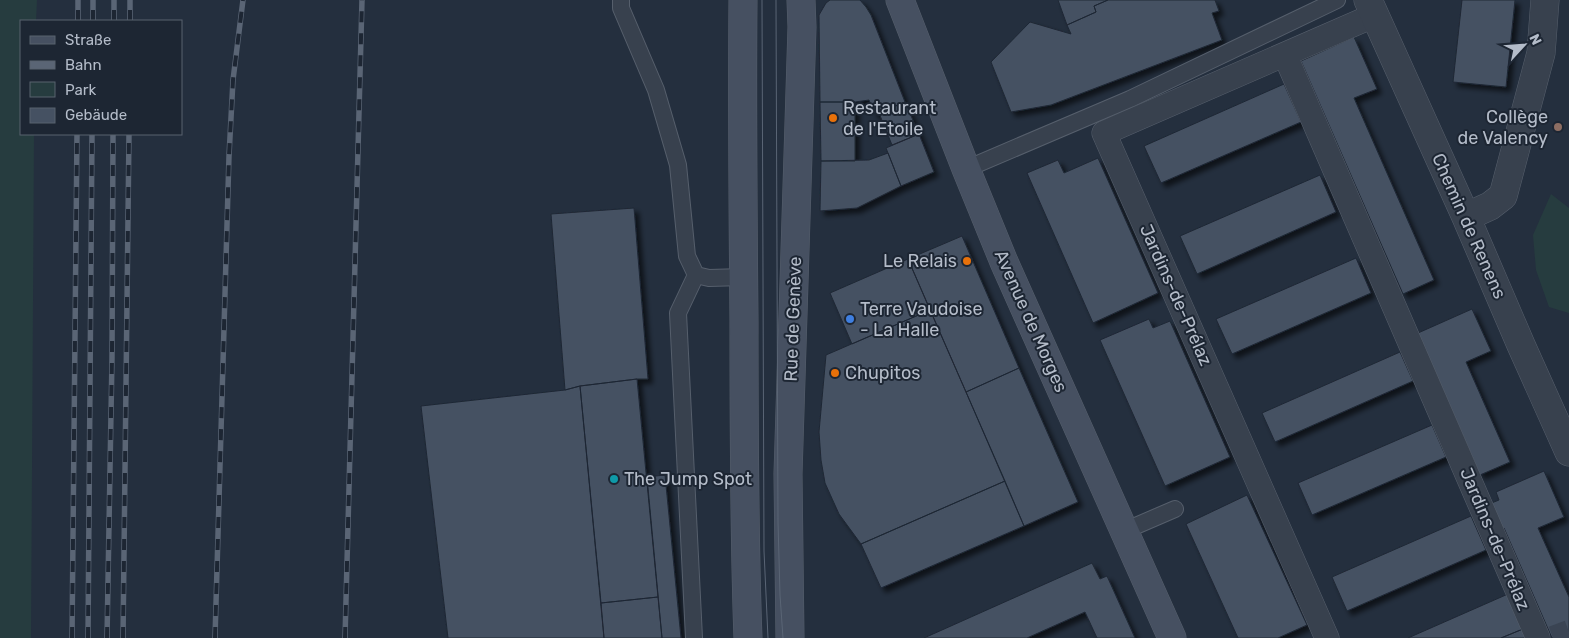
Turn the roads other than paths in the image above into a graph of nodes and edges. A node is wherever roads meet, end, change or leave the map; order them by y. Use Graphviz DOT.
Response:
graph roads {
  1 [pos="621,0"];
  2 [pos="743,0"];
  3 [pos="801,0"];
  4 [pos="900,0"];
  5 [pos="1338,0"];
  6 [pos="1545,0"];
  7 [pos="1371,8"];
  8 [pos="1285,55"];
  9 [pos="966,170"];
  10 [pos="1466,217"];
  11 [pos="696,275"];
  12 [pos="743,277"];
  13 [pos="1569,452"];
  14 [pos="1175,509"];
  15 [pos="1124,531"];
  16 [pos="694,638"];
  17 [pos="748,638"];
  18 [pos="790,638"];
  19 [pos="1172,638"];
  20 [pos="1327,638"];
  21 [pos="1538,638"];
  1 -- 11 [label="lane"];
  2 -- 12 [label="main road"];
  3 -- 18 [label="main road, Rue de Genève"];
  4 -- 9 [label="main road, Avenue de Morges"];
  5 -- 9 [label="lane"];
  6 -- 10 [label="street"];
  7 -- 8 [label="street, Jardins-de-Prélaz"];
  7 -- 10 [label="street, Chemin de Renens"];
  8 -- 20 [label="street, Jardins-de-Prélaz"];
  8 -- 21 [label="street, Jardins-de-Prélaz"];
  9 -- 15 [label="main road, Avenue de Morges"];
  10 -- 13 [label="street, Chemin de Renens"];
  11 -- 12 [label="lane"];
  11 -- 16 [label="lane"];
  12 -- 17 [label="main road"];
  14 -- 15 [label="lane"];
  15 -- 19 [label="main road, Avenue de Morges"];
}
